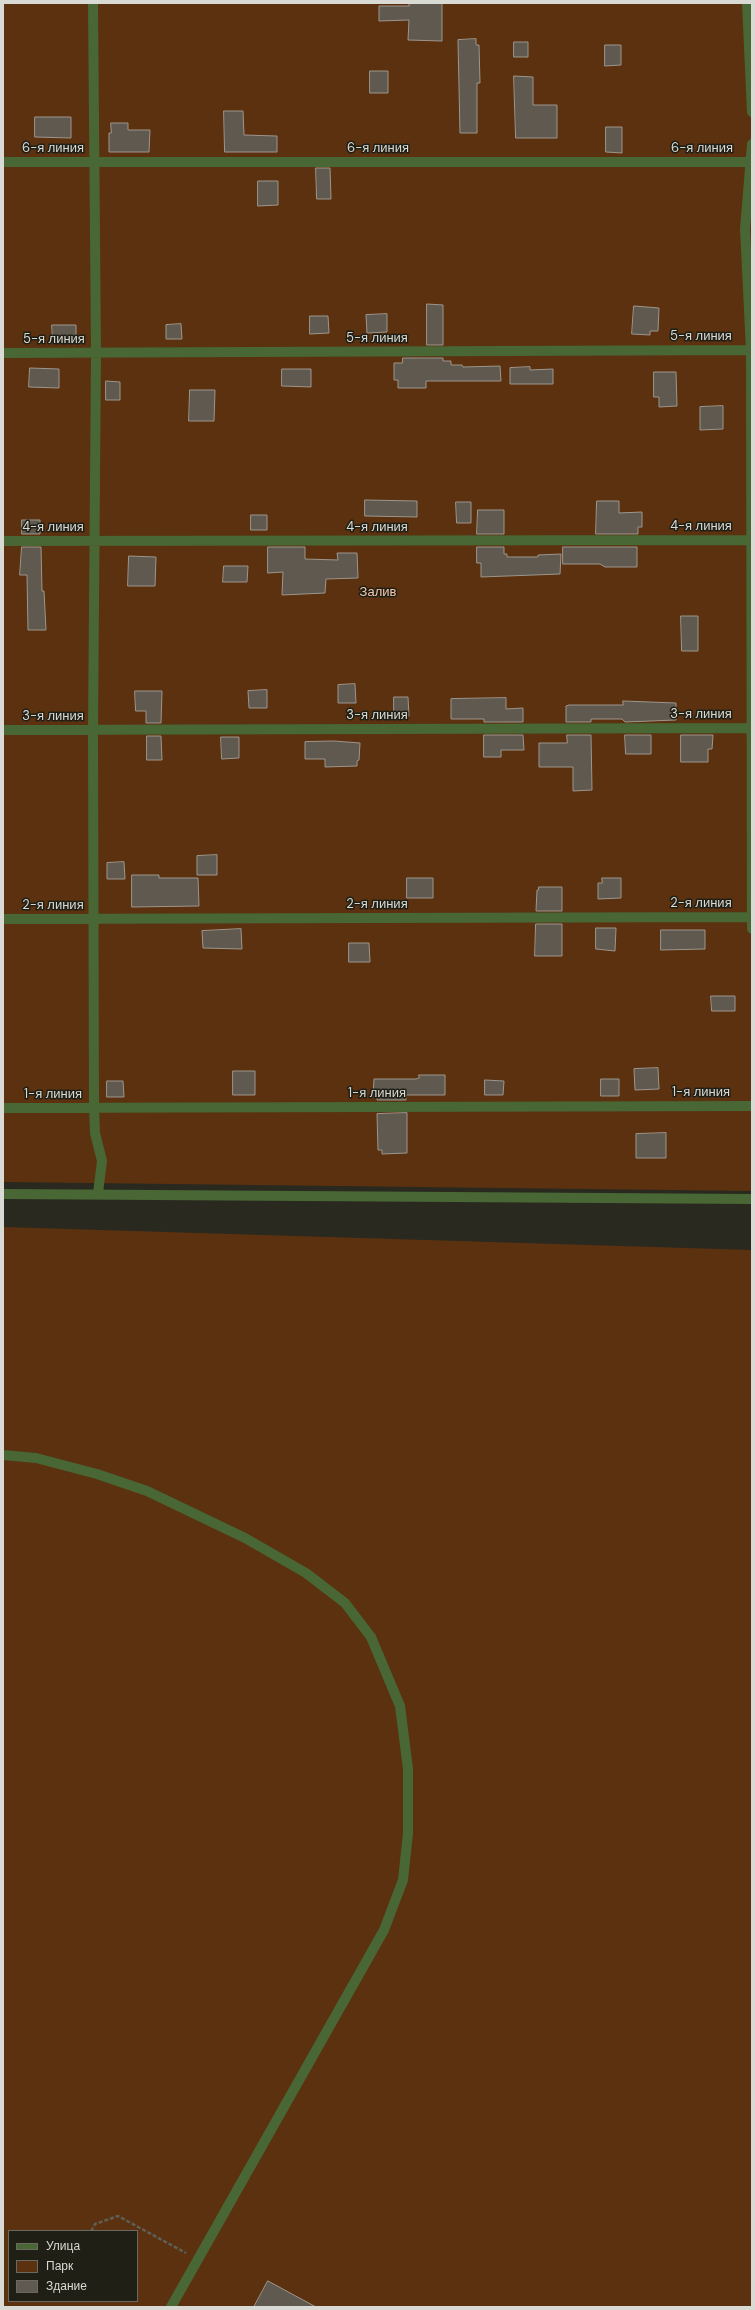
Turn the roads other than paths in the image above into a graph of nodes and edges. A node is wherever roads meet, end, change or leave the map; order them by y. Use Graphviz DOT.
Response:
graph roads {
  1 [pos="93,3"];
  2 [pos="747,3"];
  3 [pos="752,112"];
  4 [pos="752,144"];
  5 [pos="3,162"];
  6 [pos="94,162"];
  7 [pos="752,162"];
  8 [pos="751,350"];
  9 [pos="3,353"];
  10 [pos="96,353"];
  11 [pos="752,540"];
  12 [pos="3,541"];
  13 [pos="95,541"];
  14 [pos="752,728"];
  15 [pos="3,730"];
  16 [pos="93,730"];
  17 [pos="752,917"];
  18 [pos="3,919"];
  19 [pos="92,919"];
  20 [pos="752,929"];
  21 [pos="752,1106"];
  22 [pos="94,1107"];
  23 [pos="3,1108"];
  24 [pos="98,1193"];
  25 [pos="3,1194"];
  26 [pos="752,1199"];
  27 [pos="3,1455"];
  28 [pos="171,2307"];
  1 -- 6 [label="street"];
  2 -- 3 [label="street"];
  4 -- 7 [label="street"];
  5 -- 6 [label="street, 6-я линия"];
  6 -- 7 [label="street, 6-я линия"];
  6 -- 10 [label="street"];
  7 -- 8 [label="street"];
  8 -- 10 [label="street, 5-я линия"];
  8 -- 11 [label="street"];
  9 -- 10 [label="street, 5-я линия"];
  10 -- 13 [label="street"];
  11 -- 13 [label="street, 4-я линия"];
  11 -- 14 [label="street"];
  12 -- 13 [label="street, 4-я линия"];
  13 -- 16 [label="street"];
  14 -- 16 [label="street, 3-я линия"];
  14 -- 17 [label="street"];
  15 -- 16 [label="street, 3-я линия"];
  16 -- 19 [label="street"];
  17 -- 19 [label="street, 2-я линия"];
  17 -- 20 [label="street"];
  18 -- 19 [label="street, 2-я линия"];
  19 -- 22 [label="street"];
  21 -- 22 [label="street, 1-я линия"];
  22 -- 23 [label="street, 1-я линия"];
  22 -- 24 [label="street"];
  24 -- 25 [label="street"];
  24 -- 26 [label="street"];
  27 -- 28 [label="street"];
}
